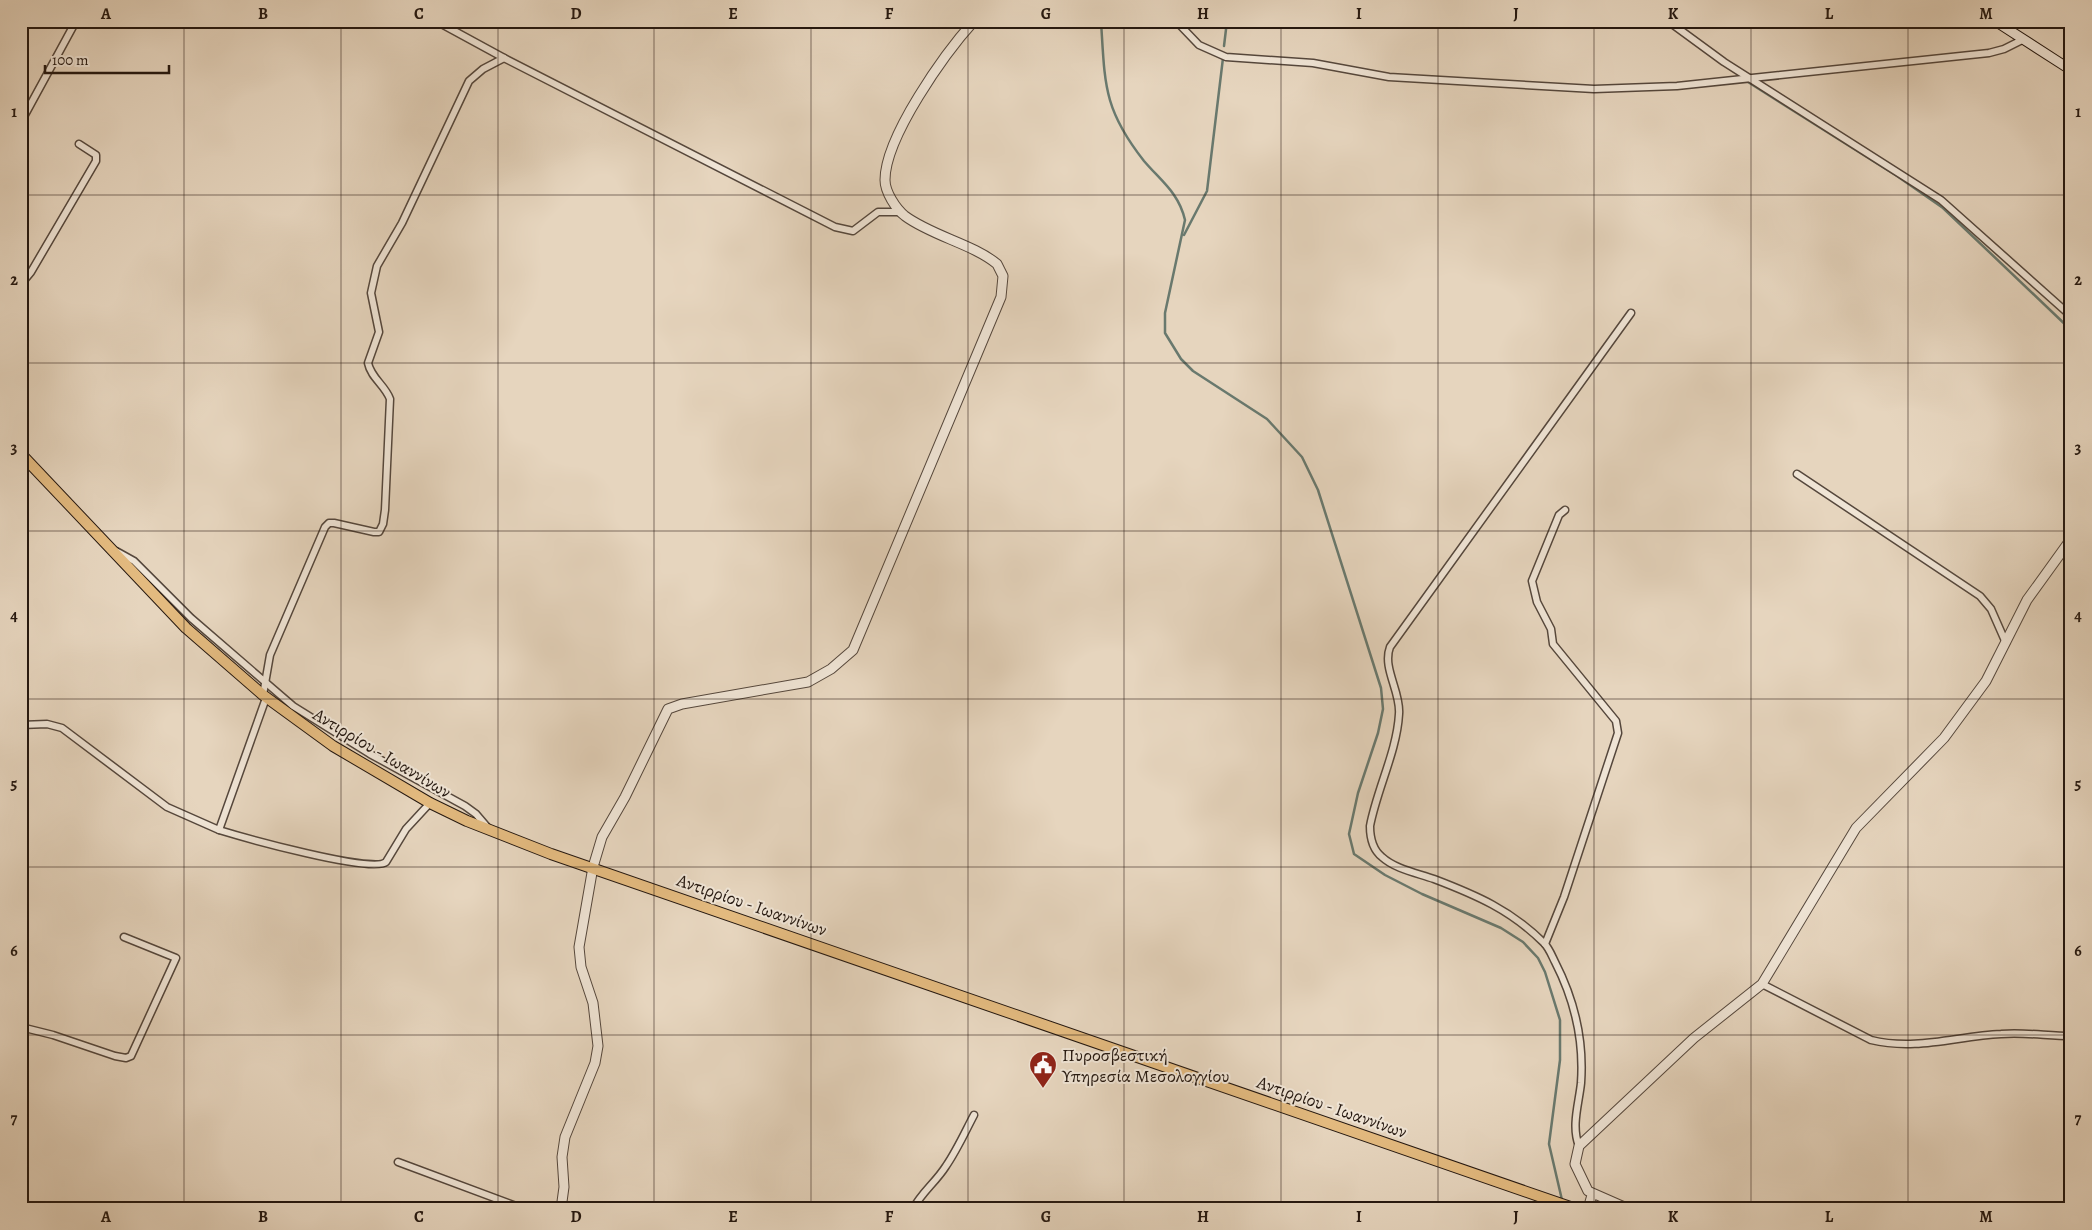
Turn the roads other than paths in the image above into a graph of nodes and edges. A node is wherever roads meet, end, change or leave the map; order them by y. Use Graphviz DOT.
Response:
graph roads {
  1 [pos="76,21"];
  2 [pos="436,21"];
  3 [pos="974,21"];
  4 [pos="1176,21"];
  5 [pos="1668,21"];
  6 [pos="1996,21"];
  7 [pos="2022,40"];
  8 [pos="504,58"];
  9 [pos="2071,70"];
  10 [pos="1752,79"];
  11 [pos="21,122"];
  12 [pos="78,144"];
  13 [pos="900,212"];
  14 [pos="21,284"];
  15 [pos="1631,313"];
  16 [pos="2071,316"];
  17 [pos="21,454"];
  18 [pos="1797,474"];
  19 [pos="1565,510"];
  20 [pos="2071,539"];
  21 [pos="110,548"];
  22 [pos="2006,643"];
  23 [pos="264,681"];
  24 [pos="264,697"];
  25 [pos="21,725"];
  26 [pos="430,803"];
  27 [pos="219,830"];
  28 [pos="491,830"];
  29 [pos="593,867"];
  30 [pos="124,937"];
  31 [pos="1545,944"];
  32 [pos="1762,984"];
  33 [pos="21,1027"];
  34 [pos="2071,1036"];
  35 [pos="974,1115"];
  36 [pos="1578,1146"];
  37 [pos="398,1162"];
  38 [pos="1592,1195"];
  39 [pos="1550,1203"];
  40 [pos="524,1209"];
  41 [pos="561,1209"];
  42 [pos="913,1209"];
  43 [pos="1576,1209"];
  44 [pos="1588,1209"];
  45 [pos="1629,1209"];
  1 -- 11 [label="street"];
  2 -- 8 [label="street"];
  3 -- 13 [label="street"];
  4 -- 10 [label="street"];
  5 -- 10 [label="street"];
  6 -- 7 [label="street"];
  7 -- 9 [label="street"];
  7 -- 10 [label="street"];
  8 -- 13 [label="street"];
  8 -- 23 [label="street"];
  10 -- 16 [label="street"];
  12 -- 14 [label="street"];
  13 -- 29 [label="street"];
  15 -- 31 [label="street"];
  17 -- 21 [label="main road, Αντιρρίου - Ιωαννίνων"];
  18 -- 22 [label="street"];
  19 -- 31 [label="street"];
  20 -- 22 [label="street"];
  21 -- 23 [label="street"];
  21 -- 24 [label="main road, Αντιρρίου - Ιωαννίνων"];
  22 -- 32 [label="street"];
  23 -- 24 [label="street"];
  23 -- 28 [label="street"];
  24 -- 26 [label="main road, Αντιρρίου - Ιωαννίνων"];
  24 -- 27 [label="street"];
  25 -- 27 [label="street"];
  26 -- 27 [label="street"];
  26 -- 28 [label="main road, Αντιρρίου - Ιωαννίνων"];
  28 -- 29 [label="main road, Αντιρρίου - Ιωαννίνων"];
  29 -- 39 [label="main road, Αντιρρίου - Ιωαννίνων"];
  29 -- 41 [label="street"];
  30 -- 33 [label="street"];
  31 -- 36 [label="street"];
  32 -- 34 [label="street"];
  32 -- 36 [label="street"];
  35 -- 42 [label="street"];
  36 -- 38 [label="street"];
  37 -- 40 [label="street"];
  38 -- 44 [label="street"];
  38 -- 45 [label="street"];
  39 -- 43 [label="main road, Αντιρρίου - Ιωαννίνων"];
}
